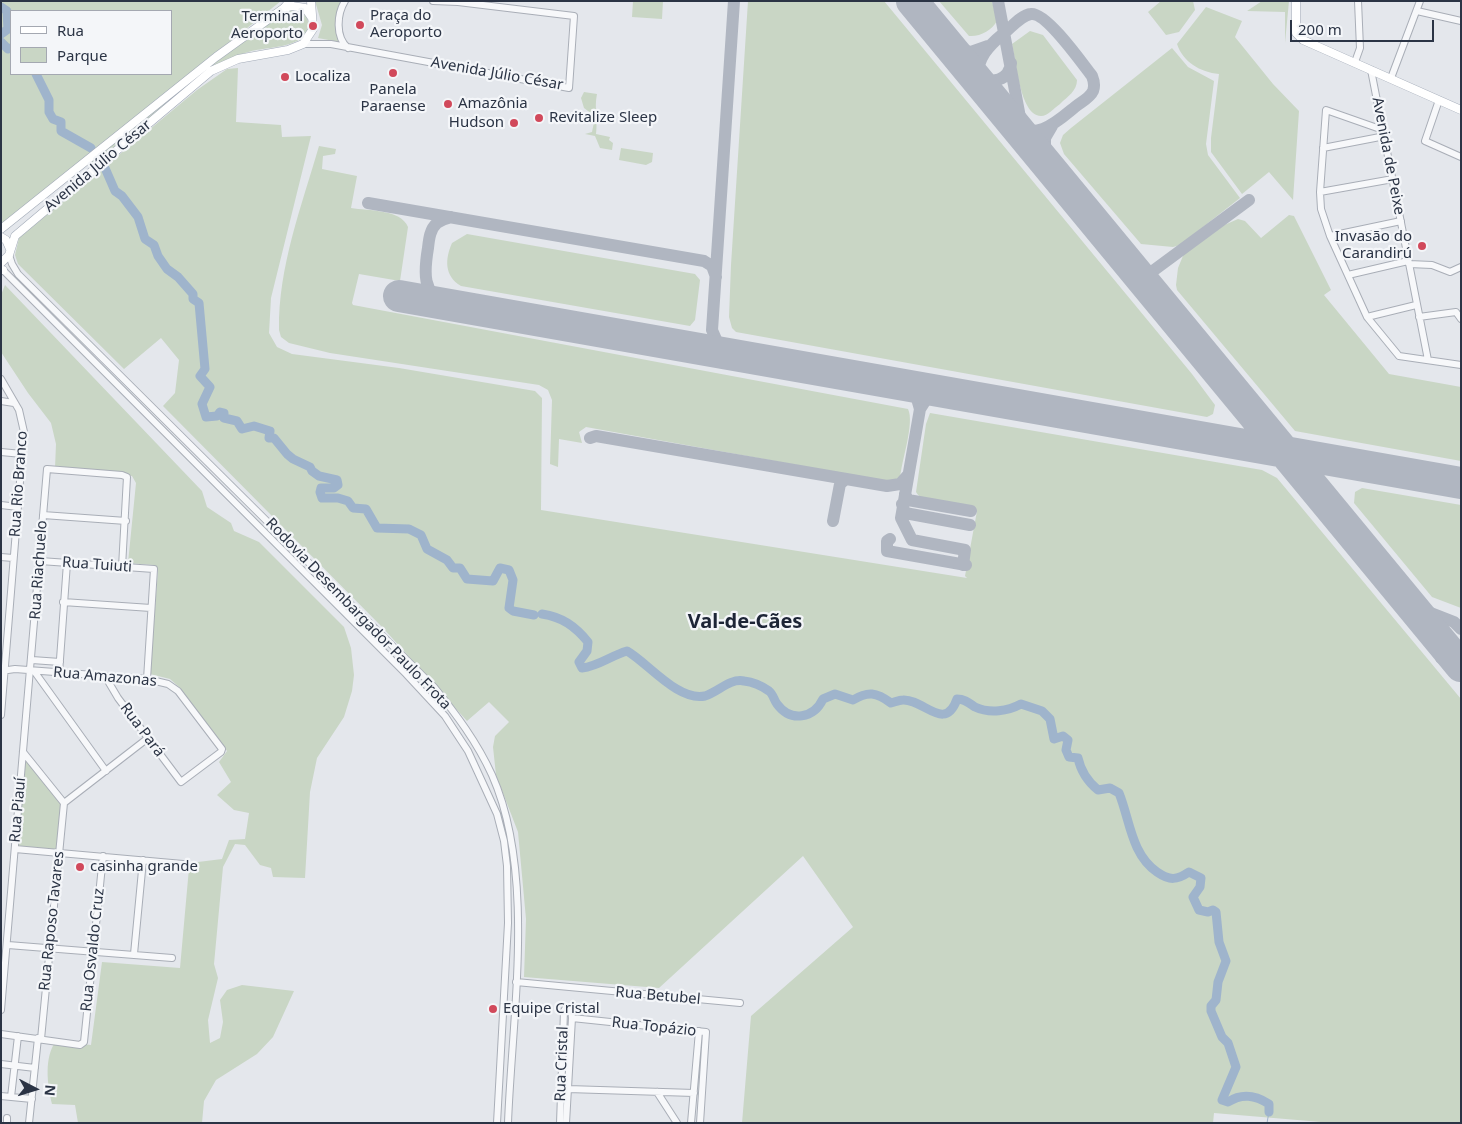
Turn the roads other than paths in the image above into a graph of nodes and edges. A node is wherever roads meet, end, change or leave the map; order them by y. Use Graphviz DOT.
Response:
graph roads {
  1 [pos="290,1"];
  2 [pos="311,1"];
  3 [pos="345,1"];
  4 [pos="433,1"];
  5 [pos="1296,1"];
  6 [pos="1358,1"];
  7 [pos="1420,1"];
  8 [pos="284,8"];
  9 [pos="1417,10"];
  10 [pos="1460,19"];
  11 [pos="313,20"];
  12 [pos="303,44"];
  13 [pos="348,48"];
  14 [pos="1355,62"];
  15 [pos="1371,70"];
  16 [pos="1391,78"];
  17 [pos="1439,100"];
  18 [pos="1461,110"];
  19 [pos="1384,133"];
  20 [pos="1323,148"];
  21 [pos="1461,157"];
  22 [pos="1393,179"];
  23 [pos="1320,192"];
  24 [pos="1400,221"];
  25 [pos="1,229"];
  26 [pos="1330,236"];
  27 [pos="1,237"];
  28 [pos="10,253"];
  29 [pos="1409,263"];
  30 [pos="1461,267"];
  31 [pos="2,268"];
  32 [pos="1348,275"];
  33 [pos="1416,305"];
  34 [pos="1367,317"];
  35 [pos="1418,317"];
  36 [pos="1461,319"];
  37 [pos="1428,360"];
  38 [pos="1461,366"];
  39 [pos="1,379"];
  40 [pos="1,401"];
  41 [pos="14,403"];
  42 [pos="1,452"];
  43 [pos="22,454"];
  44 [pos="1,505"];
  45 [pos="18,507"];
  46 [pos="43,516"];
  47 [pos="126,521"];
  48 [pos="1,557"];
  49 [pos="13,558"];
  50 [pos="40,560"];
  51 [pos="67,563"];
  52 [pos="122,567"];
  53 [pos="64,602"];
  54 [pos="151,608"];
  55 [pos="32,660"];
  56 [pos="60,662"];
  57 [pos="2,663"];
  58 [pos="15,669"];
  59 [pos="2,671"];
  60 [pos="32,671"];
  61 [pos="59,673"];
  62 [pos="105,676"];
  63 [pos="147,679"];
  64 [pos="1,715"];
  65 [pos="148,738"];
  66 [pos="23,752"];
  67 [pos="106,771"];
  68 [pos="182,782"];
  69 [pos="64,803"];
  70 [pos="15,849"];
  71 [pos="59,852"];
  72 [pos="103,856"];
  73 [pos="143,860"];
  74 [pos="183,864"];
  75 [pos="8,945"];
  76 [pos="50,948"];
  77 [pos="94,952"];
  78 [pos="134,954"];
  79 [pos="172,958"];
  80 [pos="516,982"];
  81 [pos="740,1003"];
  82 [pos="1,1010"];
  83 [pos="572,1018"];
  84 [pos="699,1031"];
  85 [pos="1,1034"];
  86 [pos="18,1036"];
  87 [pos="40,1039"];
  88 [pos="562,1054"];
  89 [pos="570,1054"];
  90 [pos="1,1064"];
  91 [pos="15,1065"];
  92 [pos="35,1068"];
  93 [pos="568,1090"];
  94 [pos="658,1092"];
  95 [pos="694,1093"];
  96 [pos="1,1096"];
  97 [pos="11,1097"];
  98 [pos="32,1099"];
  99 [pos="693,1104"];
  100 [pos="702,1104"];
  101 [pos="29,1123"];
  102 [pos="497,1123"];
  103 [pos="508,1123"];
  104 [pos="560,1123"];
  105 [pos="566,1123"];
  106 [pos="677,1123"];
  107 [pos="691,1123"];
  108 [pos="700,1123"];
  1 -- 8 [label="main road, Avenida Júlio César"];
  2 -- 11 [label="main road"];
  3 -- 13 [label="street"];
  4 -- 13 [label="street, Avenida Júlio César"];
  5 -- 14 [label="main road"];
  6 -- 14 [label="street"];
  7 -- 9 [label="street"];
  8 -- 11 [label="main road"];
  8 -- 25 [label="main road, Avenida Júlio César"];
  9 -- 10 [label="street"];
  9 -- 16 [label="street"];
  11 -- 12 [label="main road"];
  12 -- 13 [label="street, Avenida Júlio César"];
  12 -- 28 [label="main road, Avenida Júlio César"];
  14 -- 15 [label="main road"];
  15 -- 16 [label="main road"];
  15 -- 19 [label="street, Avenida de Peixe"];
  16 -- 17 [label="main road"];
  17 -- 18 [label="main road"];
  17 -- 21 [label="street"];
  19 -- 20 [label="street"];
  19 -- 20 [label="street"];
  19 -- 22 [label="street, Avenida de Peixe"];
  20 -- 23 [label="street"];
  22 -- 23 [label="street"];
  22 -- 24 [label="street, Avenida de Peixe"];
  23 -- 26 [label="street"];
  24 -- 26 [label="street"];
  24 -- 29 [label="street, Avenida de Peixe"];
  26 -- 32 [label="street"];
  27 -- 28 [label="main road"];
  28 -- 31 [label="main road, Avenida Júlio César"];
  28 -- 80 [label="street, Rodovia Desembargador Paulo Frota"];
  29 -- 30 [label="street"];
  29 -- 32 [label="street"];
  29 -- 33 [label="street, Avenida de Peixe"];
  31 -- 102 [label="street, Rodovia Desembargador Paulo Frota"];
  32 -- 34 [label="street"];
  33 -- 34 [label="street"];
  33 -- 35 [label="street, Avenida de Peixe"];
  34 -- 37 [label="street"];
  35 -- 36 [label="street"];
  35 -- 37 [label="street, Avenida de Peixe"];
  37 -- 38 [label="street"];
  39 -- 41 [label="street, Rua Rio Branco"];
  40 -- 41 [label="street"];
  41 -- 43 [label="street, Rua Rio Branco"];
  42 -- 43 [label="street"];
  43 -- 45 [label="street, Rua Rio Branco"];
  44 -- 45 [label="street"];
  45 -- 49 [label="street, Rua Rio Branco"];
  46 -- 47 [label="street"];
  46 -- 47 [label="street, Rua Riachuelo"];
  46 -- 50 [label="street, Rua Riachuelo"];
  47 -- 52 [label="street"];
  48 -- 49 [label="street"];
  49 -- 57 [label="street, Rua Rio Branco"];
  50 -- 51 [label="street, Rua Tuiuti"];
  50 -- 55 [label="street, Rua Riachuelo"];
  51 -- 52 [label="street, Rua Tuiuti"];
  51 -- 53 [label="street"];
  52 -- 54 [label="street, Rua Tuiuti"];
  53 -- 54 [label="street"];
  53 -- 56 [label="street"];
  54 -- 63 [label="street"];
  55 -- 56 [label="street"];
  55 -- 60 [label="street, Rua Riachuelo"];
  56 -- 61 [label="street"];
  57 -- 58 [label="street, Rua Amazonas"];
  57 -- 59 [label="street, Rua Rio Branco"];
  58 -- 59 [label="street, Rua Amazonas"];
  58 -- 60 [label="street, Rua Amazonas"];
  59 -- 64 [label="street, Rua Rio Branco"];
  60 -- 61 [label="street, Rua Amazonas"];
  60 -- 66 [label="street, Rua Piauí"];
  60 -- 67 [label="street"];
  61 -- 62 [label="street, Rua Amazonas"];
  62 -- 63 [label="street, Rua Amazonas"];
  62 -- 65 [label="street, Rua Pará"];
  63 -- 68 [label="street, Rua Amazonas"];
  65 -- 67 [label="street"];
  65 -- 68 [label="street, Rua Pará"];
  66 -- 69 [label="street"];
  66 -- 70 [label="street, Rua Piauí"];
  67 -- 69 [label="street"];
  69 -- 71 [label="street, Rua Raposo Tavares"];
  70 -- 71 [label="street"];
  70 -- 75 [label="street, Rua Piauí"];
  71 -- 72 [label="street"];
  71 -- 76 [label="street, Rua Raposo Tavares"];
  72 -- 73 [label="street"];
  72 -- 77 [label="street, Rua Osvaldo Cruz"];
  73 -- 74 [label="street"];
  73 -- 78 [label="street"];
  75 -- 76 [label="street"];
  75 -- 82 [label="street, Rua Piauí"];
  76 -- 77 [label="street"];
  76 -- 87 [label="street, Rua Raposo Tavares"];
  77 -- 78 [label="street"];
  77 -- 87 [label="street, Rua Osvaldo Cruz"];
  78 -- 79 [label="street"];
  80 -- 81 [label="street, Rua Betubel"];
  80 -- 103 [label="street, Rodovia Desembargador Paulo Frota"];
  83 -- 84 [label="street, Rua Topázio"];
  83 -- 88 [label="street, Rua Cristal"];
  83 -- 89 [label="street, Rua Cristal"];
  84 -- 95 [label="street"];
  84 -- 100 [label="street, Rua Topázio"];
  85 -- 86 [label="street"];
  86 -- 87 [label="street"];
  86 -- 91 [label="street"];
  87 -- 92 [label="street, Rua Raposo Tavares"];
  88 -- 89 [label="street"];
  88 -- 104 [label="street, Rua Cristal"];
  89 -- 93 [label="street, Rua Cristal"];
  90 -- 91 [label="street"];
  91 -- 92 [label="street"];
  91 -- 97 [label="street"];
  92 -- 98 [label="street, Rua Raposo Tavares"];
  93 -- 94 [label="street"];
  93 -- 105 [label="street, Rua Cristal"];
  94 -- 95 [label="street"];
  94 -- 106 [label="street"];
  95 -- 99 [label="street"];
  96 -- 97 [label="street"];
  97 -- 98 [label="street"];
  98 -- 101 [label="street, Rua Raposo Tavares"];
  99 -- 100 [label="street"];
  99 -- 107 [label="street"];
  100 -- 108 [label="street"];
}
